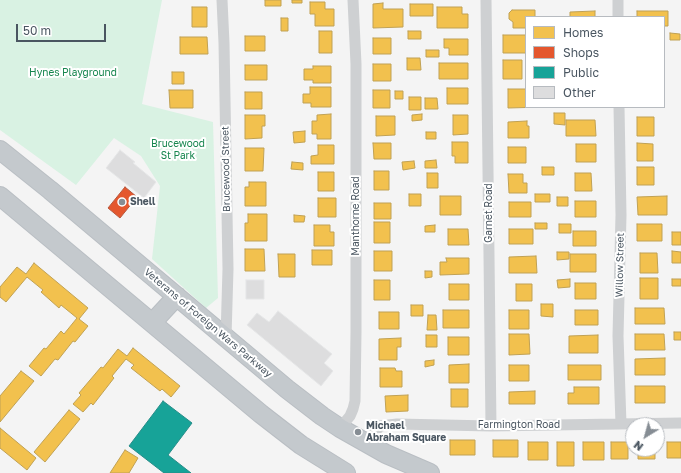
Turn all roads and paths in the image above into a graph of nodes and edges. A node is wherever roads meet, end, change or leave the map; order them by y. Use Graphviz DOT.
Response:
graph roads {
  1 [pos="222,0"];
  2 [pos="353,0"];
  3 [pos="486,0"];
  4 [pos="618,0"];
  5 [pos="618,16"];
  6 [pos="619,108"];
  7 [pos="0,150"];
  8 [pos="0,196"];
  9 [pos="176,296"];
  10 [pos="152,323"];
  11 [pos="226,337"];
  12 [pos="681,423"];
  13 [pos="621,424"];
  14 [pos="490,426"];
  15 [pos="340,428"];
  16 [pos="365,443"];
  17 [pos="346,473"];
  18 [pos="430,473"];
  1 -- 11 [label="street, Brucewood Street"];
  2 -- 15 [label="street, Manthorne Road"];
  3 -- 14 [label="street, Garnet Road"];
  4 -- 5 [label="street"];
  6 -- 13 [label="street, Willow Street"];
  7 -- 9 [label="highway, Veterans of Foreign Wars Parkway"];
  8 -- 10 [label="highway"];
  9 -- 10 [label="highway"];
  9 -- 11 [label="highway, Veterans of Foreign Wars Parkway"];
  10 -- 17 [label="highway"];
  11 -- 15 [label="highway, Veterans of Foreign Wars Parkway"];
  12 -- 13 [label="street, Farmington Road"];
  13 -- 14 [label="street, Farmington Road"];
  14 -- 16 [label="street, Farmington Road"];
  15 -- 16 [label="highway, Veterans of Foreign Wars Parkway"];
  16 -- 18 [label="highway, Veterans of Foreign Wars Parkway"];
}
